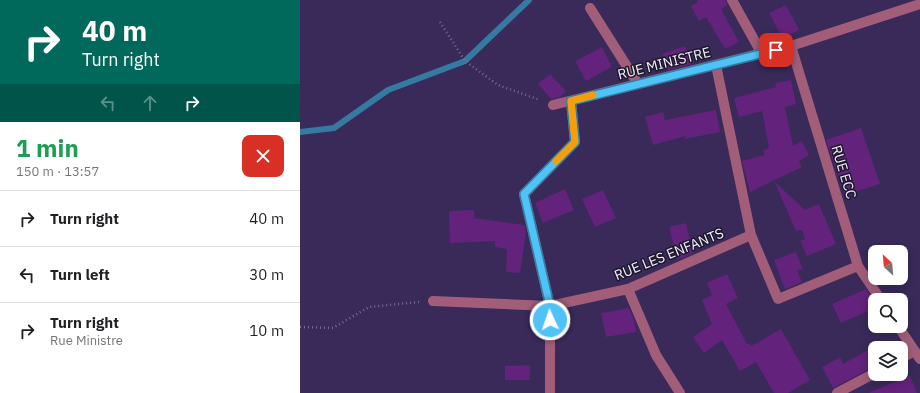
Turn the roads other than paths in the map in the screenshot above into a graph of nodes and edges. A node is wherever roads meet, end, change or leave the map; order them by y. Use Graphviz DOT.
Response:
graph roads {
  1 [pos="732,0"];
  2 [pos="920,4"];
  3 [pos="590,8"];
  4 [pos="791,46"];
  5 [pos="762,54"];
  6 [pos="716,65"];
  7 [pos="638,84"];
  8 [pos="571,101"];
  9 [pos="553,105"];
  10 [pos="751,235"];
  11 [pos="858,266"];
  12 [pos="628,289"];
  13 [pos="875,293"];
  14 [pos="433,301"];
  15 [pos="550,306"];
  16 [pos="903,333"];
  17 [pos="917,355"];
  18 [pos="868,377"];
  19 [pos="550,393"];
  20 [pos="680,393"];
  21 [pos="837,393"];
  1 -- 5 [label="street"];
  2 -- 4 [label="street, RUE MINISTRE"];
  3 -- 7 [label="street"];
  4 -- 5 [label="street, RUE MINISTRE"];
  4 -- 11 [label="street, RUE ECC"];
  5 -- 6 [label="street, RUE MINISTRE"];
  6 -- 7 [label="street, RUE MINISTRE"];
  6 -- 10 [label="street"];
  7 -- 8 [label="street, RUE MINISTRE"];
  8 -- 9 [label="street, RUE MINISTRE"];
  8 -- 15 [label="street"];
  10 -- 11 [label="street"];
  10 -- 12 [label="street, RUE LES ENFANTS"];
  11 -- 13 [label="street, RUE ECC"];
  12 -- 15 [label="street, RUE LES ENFANTS"];
  12 -- 20 [label="street"];
  14 -- 15 [label="street, RUE LES ENFANTS"];
  15 -- 19 [label="street"];
  16 -- 17 [label="street"];
  18 -- 21 [label="street"];
}
